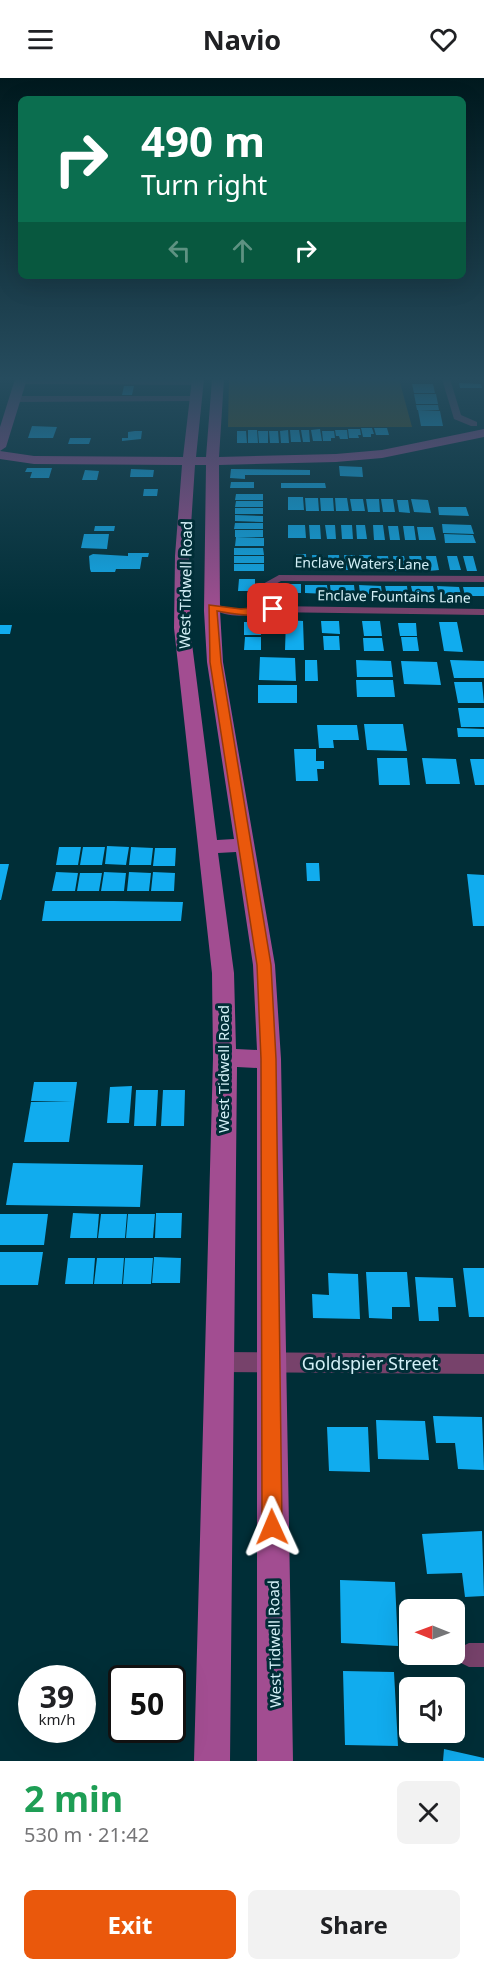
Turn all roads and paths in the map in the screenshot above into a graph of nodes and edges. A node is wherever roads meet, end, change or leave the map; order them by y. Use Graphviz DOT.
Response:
graph roads {
  1 [pos="17,458"];
  2 [pos="129,458"];
  3 [pos="189,458"];
  4 [pos="213,458"];
  5 [pos="308,458"];
  6 [pos="341,458"];
  7 [pos="183,552"];
  8 [pos="211,552"];
  9 [pos="484,579"];
  10 [pos="215,608"];
  11 [pos="267,609"];
  12 [pos="484,612"];
  13 [pos="245,845"];
  14 [pos="208,847"];
  15 [pos="225,1058"];
  16 [pos="269,1059"];
  17 [pos="219,1362"];
  18 [pos="270,1363"];
  19 [pos="484,1364"];
  20 [pos="212,1761"];
  21 [pos="275,1761"];
  1 -- 2 [label="main road"];
  3 -- 7 [label="main road, West Tidwell Road"];
  4 -- 8 [label="main road, West Tidwell Road"];
  5 -- 6 [label="main road"];
  7 -- 8 [label="main road"];
  7 -- 14 [label="main road, West Tidwell Road"];
  8 -- 10 [label="main road, West Tidwell Road"];
  9 -- 11 [label="street, Enclave Waters Lane"];
  10 -- 11 [label="street, Enclave Fountains Lane"];
  10 -- 13 [label="main road, West Tidwell Road"];
  11 -- 12 [label="street, Enclave Fountains Lane"];
  13 -- 14 [label="main road"];
  13 -- 16 [label="main road, West Tidwell Road"];
  14 -- 15 [label="main road, West Tidwell Road"];
  15 -- 16 [label="main road"];
  15 -- 17 [label="main road, West Tidwell Road"];
  16 -- 18 [label="main road, West Tidwell Road"];
  17 -- 18 [label="street, Goldspier Street"];
  17 -- 20 [label="main road, West Tidwell Road"];
  18 -- 19 [label="street, Goldspier Street"];
  18 -- 21 [label="main road, West Tidwell Road"];
}
